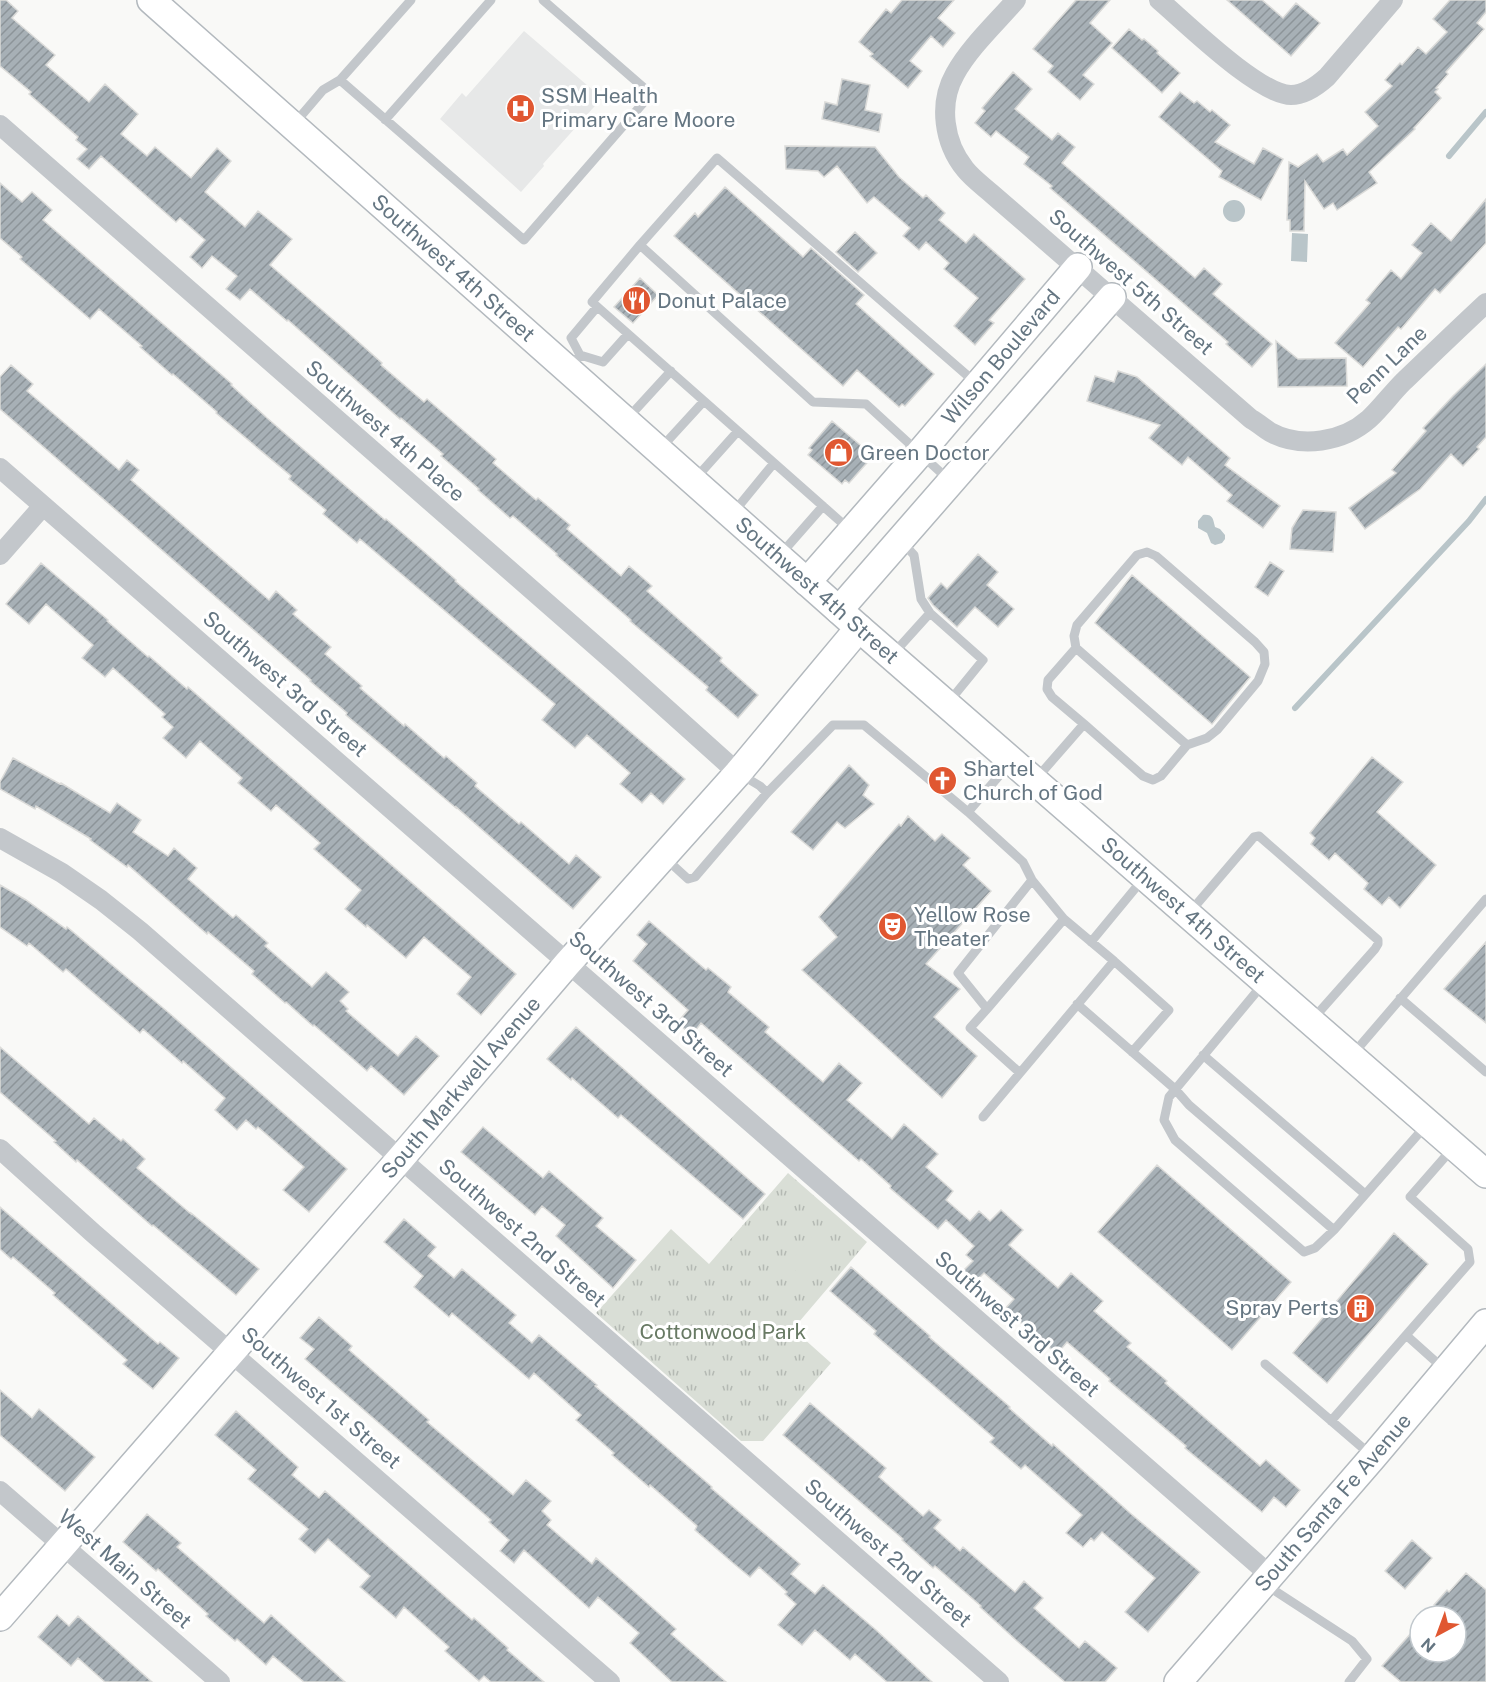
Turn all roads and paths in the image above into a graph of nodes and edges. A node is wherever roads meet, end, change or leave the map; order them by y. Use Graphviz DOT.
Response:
graph roads {
  1 [pos="151,0"];
  2 [pos="411,0"];
  3 [pos="491,0"];
  4 [pos="543,0"];
  5 [pos="1016,0"];
  6 [pos="1159,0"];
  7 [pos="1393,0"];
  8 [pos="340,80"];
  9 [pos="385,120"];
  10 [pos="0,125"];
  11 [pos="292,125"];
  12 [pos="640,245"];
  13 [pos="1078,267"];
  14 [pos="1112,297"];
  15 [pos="1486,303"];
  16 [pos="597,307"];
  17 [pos="628,334"];
  18 [pos="574,362"];
  19 [pos="670,371"];
  20 [pos="978,385"];
  21 [pos="704,401"];
  22 [pos="626,421"];
  23 [pos="738,431"];
  24 [pos="1311,441"];
  25 [pos="659,451"];
  26 [pos="919,454"];
  27 [pos="774,463"];
  28 [pos="0,468"];
  29 [pos="693,481"];
  30 [pos="950,482"];
  31 [pos="44,506"];
  32 [pos="823,506"];
  33 [pos="732,515"];
  34 [pos="852,531"];
  35 [pos="900,539"];
  36 [pos="0,555"];
  37 [pos="778,557"];
  38 [pos="807,582"];
  39 [pos="839,610"];
  40 [pos="930,613"];
  41 [pos="859,628"];
  42 [pos="1076,648"];
  43 [pos="891,656"];
  44 [pos="946,705"];
  45 [pos="1084,724"];
  46 [pos="1187,745"];
  47 [pos="1012,761"];
  48 [pos="738,773"];
  49 [pos="1034,781"];
  50 [pos="767,793"];
  51 [pos="968,812"];
  52 [pos="0,838"];
  53 [pos="663,857"];
  54 [pos="1144,877"];
  55 [pos="1032,880"];
  56 [pos="1486,899"];
  57 [pos="1188,915"];
  58 [pos="1064,919"];
  59 [pos="1091,942"];
  60 [pos="1114,961"];
  61 [pos="567,964"];
  62 [pos="1264,982"];
  63 [pos="1400,998"];
  64 [pos="1077,1004"];
  65 [pos="987,1009"];
  66 [pos="1310,1022"];
  67 [pos="1132,1052"];
  68 [pos="1203,1055"];
  69 [pos="1350,1057"];
  70 [pos="1486,1072"];
  71 [pos="1020,1073"];
  72 [pos="1175,1089"];
  73 [pos="983,1117"];
  74 [pos="1431,1127"];
  75 [pos="1454,1147"];
  76 [pos="0,1149"];
  77 [pos="401,1158"];
  78 [pos="1486,1174"];
  79 [pos="1365,1194"];
  80 [pos="1334,1230"];
  81 [pos="1486,1323"];
  82 [pos="1406,1335"];
  83 [pos="232,1352"];
  84 [pos="1265,1364"];
  85 [pos="1446,1370"];
  86 [pos="1331,1421"];
  87 [pos="1373,1457"];
  88 [pos="0,1491"];
  89 [pos="62,1546"];
  90 [pos="1268,1580"];
  91 [pos="0,1617"];
  92 [pos="220,1682"];
  93 [pos="610,1682"];
  94 [pos="999,1682"];
  95 [pos="1178,1682"];
  96 [pos="1349,1682"];
  1 -- 11 [label="main road, Southwest 4th Street"];
  2 -- 8 [label="lane"];
  3 -- 9 [label="lane"];
  4 -- 9 [label="lane"];
  5 -- 13 [label="street, Southwest 5th Street"];
  6 -- 7 [label="street"];
  8 -- 9 [label="lane"];
  8 -- 11 [label="lane"];
  10 -- 48 [label="street, Southwest 4th Place"];
  11 -- 18 [label="main road, Southwest 4th Street"];
  12 -- 16 [label="lane"];
  12 -- 20 [label="lane"];
  12 -- 26 [label="lane"];
  13 -- 14 [label="street, Southwest 5th Street"];
  13 -- 20 [label="main road, Wilson Boulevard"];
  14 -- 24 [label="street, Southwest 5th Street"];
  14 -- 30 [label="main road, Wilson Boulevard"];
  15 -- 24 [label="street, Penn Lane"];
  16 -- 17 [label="lane"];
  16 -- 18 [label="lane"];
  17 -- 18 [label="lane"];
  17 -- 19 [label="lane"];
  18 -- 22 [label="main road, Southwest 4th Street"];
  19 -- 21 [label="lane"];
  19 -- 22 [label="lane"];
  20 -- 26 [label="main road, Wilson Boulevard"];
  21 -- 23 [label="lane"];
  21 -- 25 [label="lane"];
  22 -- 25 [label="main road, Southwest 4th Street"];
  23 -- 27 [label="lane"];
  23 -- 29 [label="lane"];
  25 -- 29 [label="main road, Southwest 4th Street"];
  26 -- 30 [label="lane"];
  26 -- 34 [label="main road, Wilson Boulevard"];
  27 -- 32 [label="lane"];
  27 -- 33 [label="lane"];
  28 -- 31 [label="street, Southwest 3rd Street"];
  29 -- 33 [label="main road, Southwest 4th Street"];
  30 -- 35 [label="main road, Wilson Boulevard"];
  31 -- 36 [label="street"];
  31 -- 61 [label="street, Southwest 3rd Street"];
  32 -- 34 [label="lane"];
  32 -- 37 [label="lane"];
  33 -- 37 [label="main road, Southwest 4th Street"];
  34 -- 38 [label="main road, Wilson Boulevard"];
  35 -- 39 [label="main road, Wilson Boulevard"];
  35 -- 40 [label="lane"];
  37 -- 38 [label="main road, Southwest 4th Street"];
  38 -- 39 [label="main road, Southwest 4th Street"];
  39 -- 41 [label="main road, Southwest 4th Street"];
  40 -- 43 [label="lane"];
  40 -- 44 [label="lane"];
  41 -- 43 [label="main road, Southwest 4th Street"];
  41 -- 48 [label="main road, South Markwell Avenue"];
  42 -- 45 [label="lane"];
  42 -- 46 [label="lane"];
  42 -- 46 [label="lane"];
  43 -- 44 [label="main road, Southwest 4th Street"];
  44 -- 47 [label="main road, Southwest 4th Street"];
  45 -- 46 [label="lane"];
  45 -- 49 [label="lane"];
  47 -- 49 [label="main road, Southwest 4th Street"];
  47 -- 51 [label="lane"];
  48 -- 50 [label="lane"];
  48 -- 53 [label="main road, South Markwell Avenue"];
  49 -- 54 [label="main road, Southwest 4th Street"];
  50 -- 51 [label="lane"];
  50 -- 53 [label="lane"];
  51 -- 55 [label="lane"];
  52 -- 77 [label="street, Southwest 2nd Street"];
  53 -- 61 [label="main road, South Markwell Avenue"];
  54 -- 57 [label="main road, Southwest 4th Street"];
  54 -- 59 [label="lane"];
  55 -- 58 [label="lane"];
  55 -- 65 [label="lane"];
  56 -- 63 [label="lane"];
  57 -- 62 [label="main road, Southwest 4th Street"];
  57 -- 66 [label="lane"];
  58 -- 59 [label="lane"];
  58 -- 65 [label="lane"];
  59 -- 60 [label="lane"];
  60 -- 64 [label="lane"];
  60 -- 67 [label="lane"];
  61 -- 77 [label="main road, South Markwell Avenue"];
  61 -- 90 [label="street, Southwest 3rd Street"];
  62 -- 66 [label="main road, Southwest 4th Street"];
  62 -- 68 [label="lane"];
  63 -- 69 [label="lane"];
  63 -- 70 [label="lane"];
  64 -- 67 [label="lane"];
  64 -- 71 [label="lane"];
  65 -- 71 [label="lane"];
  66 -- 69 [label="main road, Southwest 4th Street"];
  67 -- 72 [label="lane"];
  68 -- 72 [label="lane"];
  68 -- 79 [label="lane"];
  69 -- 74 [label="main road, Southwest 4th Street"];
  71 -- 73 [label="lane"];
  72 -- 80 [label="lane"];
  72 -- 80 [label="lane"];
  74 -- 75 [label="main road, Southwest 4th Street"];
  74 -- 79 [label="lane"];
  75 -- 78 [label="main road, Southwest 4th Street"];
  75 -- 82 [label="lane"];
  76 -- 83 [label="street, Southwest 1st Street"];
  77 -- 83 [label="main road, South Markwell Avenue"];
  77 -- 94 [label="street, Southwest 2nd Street"];
  79 -- 80 [label="lane"];
  81 -- 85 [label="main road, South Santa Fe Avenue"];
  82 -- 85 [label="lane"];
  82 -- 86 [label="lane"];
  83 -- 89 [label="main road, South Markwell Avenue"];
  83 -- 93 [label="street, Southwest 1st Street"];
  84 -- 86 [label="lane"];
  85 -- 87 [label="main road, South Santa Fe Avenue"];
  86 -- 87 [label="lane"];
  87 -- 90 [label="main road, South Santa Fe Avenue"];
  88 -- 89 [label="street, West Main Street"];
  89 -- 91 [label="main road, South Markwell Avenue"];
  89 -- 92 [label="street, West Main Street"];
  90 -- 95 [label="main road, South Santa Fe Avenue"];
  90 -- 96 [label="lane"];
}
